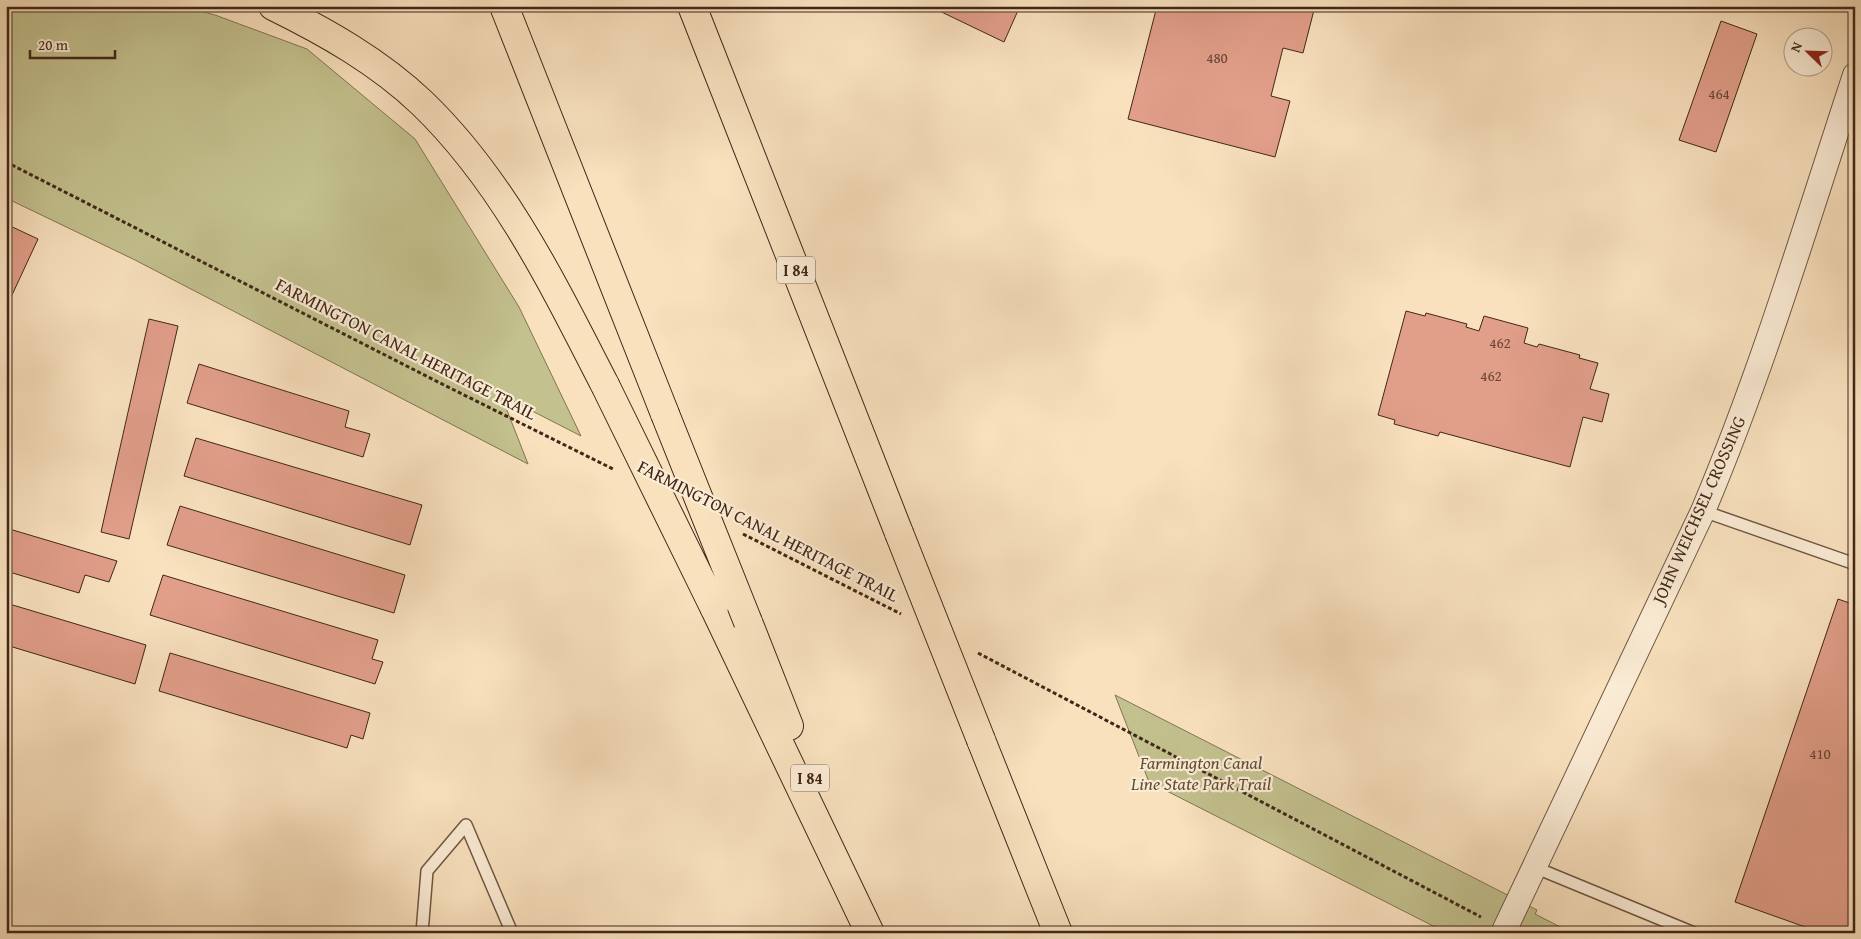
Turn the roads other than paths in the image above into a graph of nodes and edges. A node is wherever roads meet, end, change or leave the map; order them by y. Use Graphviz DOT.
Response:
graph roads {
  1 [pos="274,6"];
  2 [pos="504,6"];
  3 [pos="692,6"];
  4 [pos="1855,75"];
  5 [pos="1703,511"];
  6 [pos="1855,564"];
  7 [pos="1534,867"];
  8 [pos="1505,929"];
  9 [pos="422,933"];
  10 [pos="512,933"];
  11 [pos="871,933"];
  12 [pos="1058,933"];
  13 [pos="1694,933"];
  1 -- 11 [label="highway, bridge"];
  2 -- 11 [label="highway, I 84, bridge"];
  3 -- 12 [label="highway, I 84, bridge"];
  4 -- 5 [label="street, JOHN WEICHSEL CROSSING"];
  5 -- 6 [label="lane"];
  5 -- 7 [label="street, JOHN WEICHSEL CROSSING"];
  7 -- 8 [label="street, JOHN WEICHSEL CROSSING"];
  7 -- 13 [label="lane"];
  9 -- 10 [label="lane"];
}
